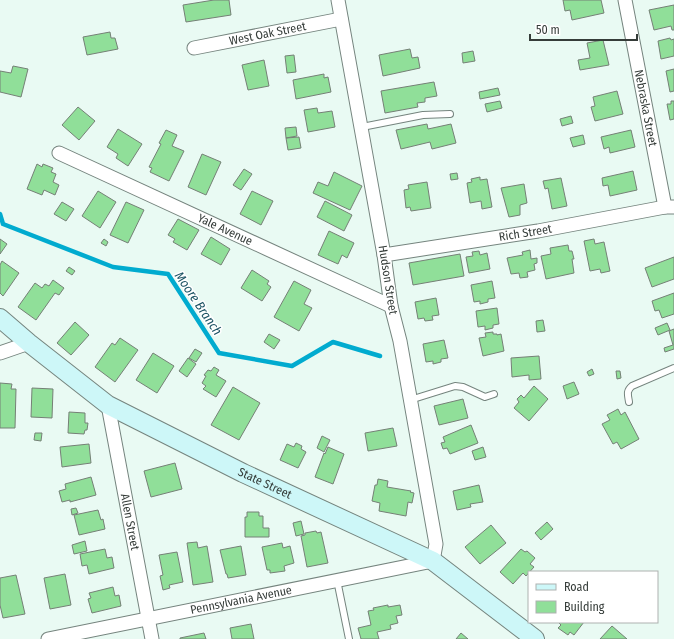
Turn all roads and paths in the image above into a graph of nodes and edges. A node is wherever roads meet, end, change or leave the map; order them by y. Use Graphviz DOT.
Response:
graph roads {
  1 [pos="338,0"];
  2 [pos="625,0"];
  3 [pos="341,19"];
  4 [pos="194,48"];
  5 [pos="450,114"];
  6 [pos="362,127"];
  7 [pos="59,153"];
  8 [pos="670,207"];
  9 [pos="384,255"];
  10 [pos="391,306"];
  11 [pos="0,318"];
  12 [pos="29,343"];
  13 [pos="0,353"];
  14 [pos="674,368"];
  15 [pos="494,394"];
  16 [pos="410,400"];
  17 [pos="629,402"];
  18 [pos="108,406"];
  19 [pos="433,561"];
  20 [pos="337,580"];
  21 [pos="148,619"];
  22 [pos="48,639"];
  23 [pos="152,639"];
  24 [pos="349,639"];
  25 [pos="535,639"];
  1 -- 3 [label="street, Hudson Street"];
  2 -- 8 [label="street, Nebraska Street"];
  3 -- 4 [label="street, West Oak Street"];
  3 -- 6 [label="street, Hudson Street"];
  5 -- 6 [label="lane"];
  6 -- 9 [label="street, Hudson Street"];
  7 -- 10 [label="street, Yale Avenue"];
  8 -- 9 [label="street, Rich Street"];
  9 -- 10 [label="street, Hudson Street"];
  10 -- 16 [label="street, Hudson Street"];
  11 -- 12 [label="street, State Street"];
  12 -- 13 [label="street"];
  12 -- 18 [label="street, State Street"];
  14 -- 17 [label="lane"];
  15 -- 16 [label="lane"];
  16 -- 19 [label="street, Hudson Street"];
  18 -- 19 [label="street, State Street"];
  18 -- 21 [label="street, Allen Street"];
  19 -- 20 [label="street, Pennsylvania Avenue"];
  19 -- 25 [label="street, State Street"];
  20 -- 21 [label="street, Pennsylvania Avenue"];
  20 -- 24 [label="lane"];
  21 -- 22 [label="street, Pennsylvania Avenue"];
  21 -- 23 [label="street, Allen Street"];
}
